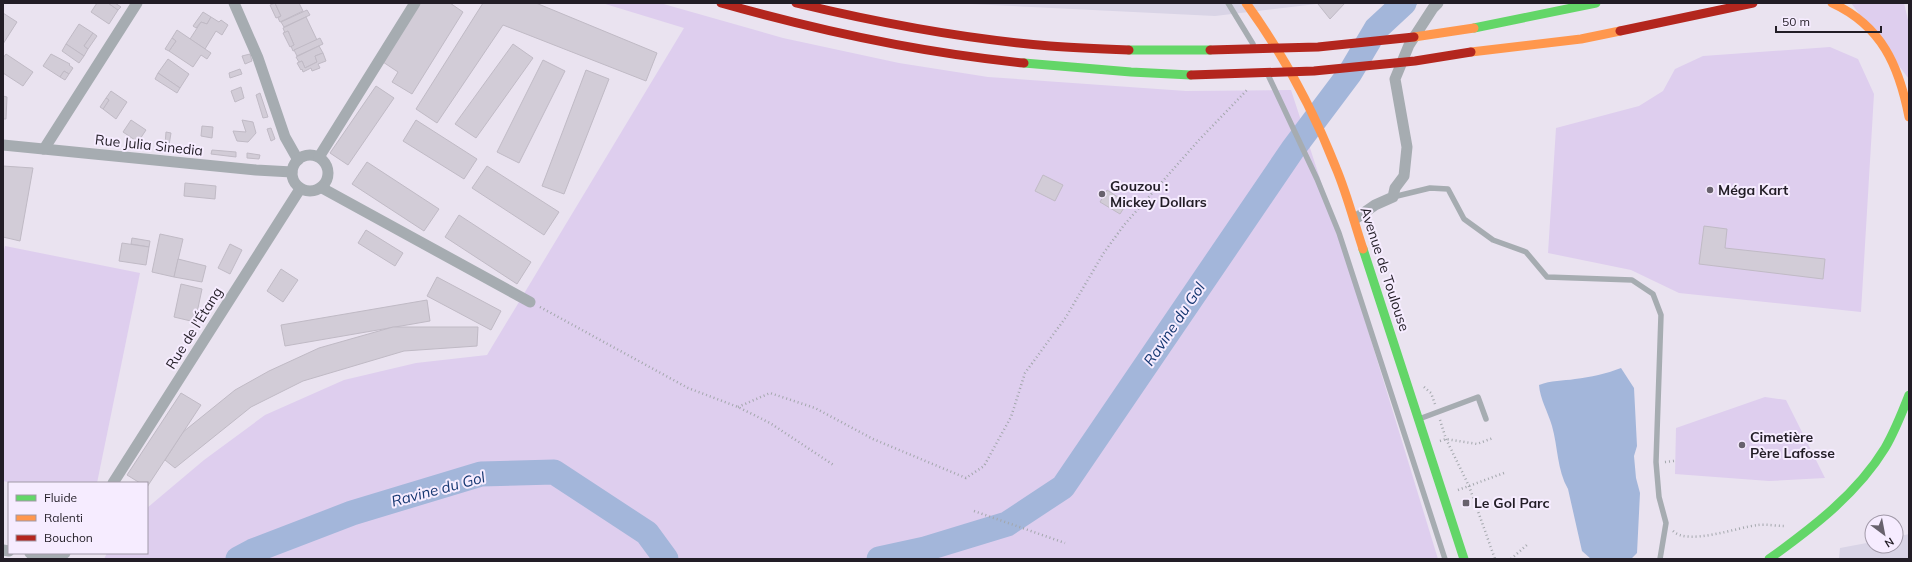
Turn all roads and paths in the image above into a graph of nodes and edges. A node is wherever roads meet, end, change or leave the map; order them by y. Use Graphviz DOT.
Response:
graph roads {
  1 [pos="137,3"];
  2 [pos="234,3"];
  3 [pos="415,3"];
  4 [pos="721,3"];
  5 [pos="796,3"];
  6 [pos="1228,3"];
  7 [pos="1246,3"];
  8 [pos="1438,3"];
  9 [pos="1596,3"];
  10 [pos="1753,3"];
  11 [pos="1832,3"];
  12 [pos="1564,31"];
  13 [pos="1257,52"];
  14 [pos="1471,52"];
  15 [pos="1263,65"];
  16 [pos="1250,86"];
  17 [pos="1909,117"];
  18 [pos="3,145"];
  19 [pos="44,149"];
  20 [pos="319,157"];
  21 [pos="298,160"];
  22 [pos="292,172"];
  23 [pos="322,188"];
  24 [pos="300,189"];
  25 [pos="1393,197"];
  26 [pos="1355,220"];
  27 [pos="530,302"];
  28 [pos="1409,389"];
  29 [pos="1909,395"];
  30 [pos="738,407"];
  31 [pos="1437,412"];
  32 [pos="1419,419"];
  33 [pos="1486,419"];
  34 [pos="1493,438"];
  35 [pos="1446,439"];
  36 [pos="1437,442"];
  37 [pos="835,466"];
  38 [pos="1504,473"];
  39 [pos="114,482"];
  40 [pos="1469,486"];
  41 [pos="1458,490"];
  42 [pos="974,511"];
  43 [pos="1666,523"];
  44 [pos="1805,532"];
  45 [pos="1065,543"];
  46 [pos="1528,544"];
  47 [pos="40,554"];
  48 [pos="63,554"];
  49 [pos="1445,559"];
  50 [pos="1464,559"];
  51 [pos="1495,559"];
  52 [pos="1511,559"];
  53 [pos="1660,559"];
  54 [pos="1769,559"];
  1 -- 19 [label="street"];
  2 -- 21 [label="street"];
  3 -- 20 [label="street"];
  4 -- 14 [label="main road, bridge"];
  5 -- 9 [label="main road, bridge"];
  6 -- 13 [label="lane"];
  7 -- 26 [label="main road, Avenue de Toulouse"];
  8 -- 25 [label="street"];
  10 -- 14 [label="main road"];
  11 -- 17 [label="main road"];
  12 -- 14 [label="main road"];
  15 -- 49 [label="lane"];
  16 -- 30 [label="path"];
  18 -- 19 [label="street, Rue Julia Sinedia"];
  19 -- 22 [label="street, Rue Julia Sinedia"];
  20 -- 21 [label="street"];
  20 -- 23 [label="street"];
  21 -- 22 [label="street"];
  22 -- 24 [label="street"];
  23 -- 24 [label="street"];
  23 -- 27 [label="street"];
  24 -- 39 [label="street, Rue de l'Étang"];
  25 -- 26 [label="street"];
  25 -- 43 [label="lane"];
  26 -- 28 [label="main road, Avenue de Toulouse"];
  27 -- 30 [label="path"];
  28 -- 31 [label="path"];
  28 -- 32 [label="main road, Avenue de Toulouse"];
  29 -- 44 [label="main road"];
  30 -- 37 [label="path"];
  31 -- 32 [label="lane"];
  31 -- 33 [label="lane"];
  31 -- 35 [label="path"];
  32 -- 50 [label="main road, Avenue de Toulouse"];
  34 -- 35 [label="path"];
  35 -- 36 [label="path"];
  35 -- 40 [label="path"];
  38 -- 40 [label="path"];
  40 -- 41 [label="path"];
  40 -- 51 [label="path"];
  42 -- 45 [label="path"];
  43 -- 44 [label="path"];
  43 -- 53 [label="lane"];
  44 -- 54 [label="main road"];
  46 -- 52 [label="path"];
  47 -- 48 [label="street"];
}
